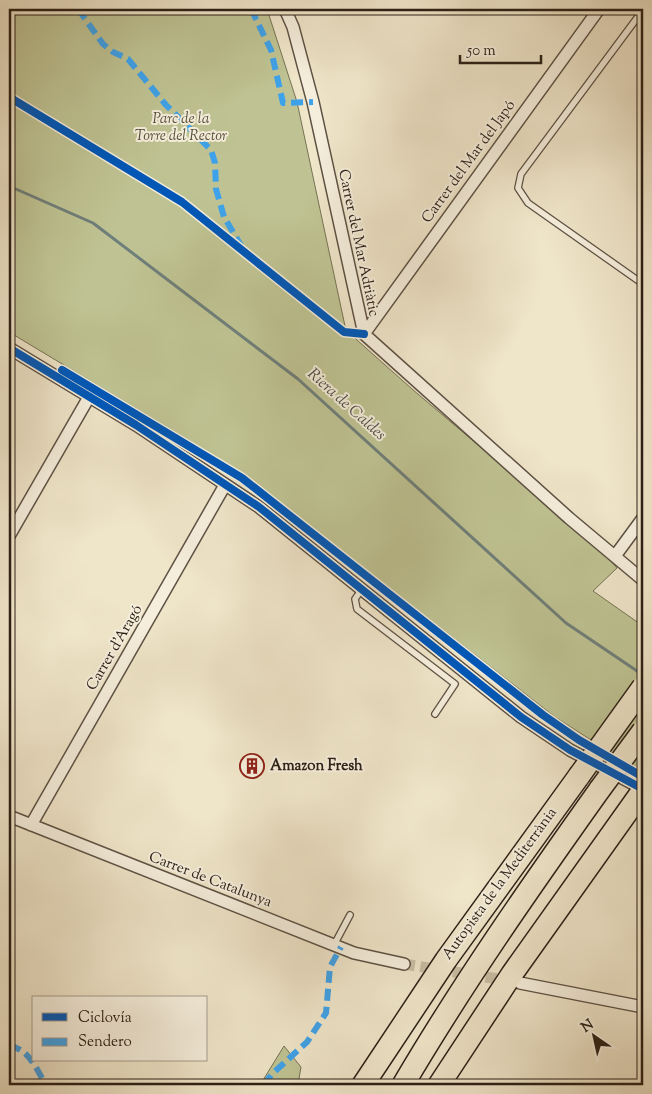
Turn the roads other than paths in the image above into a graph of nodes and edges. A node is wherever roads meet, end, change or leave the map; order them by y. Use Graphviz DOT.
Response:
graph roads {
  1 [pos="285,9"];
  2 [pos="599,9"];
  3 [pos="643,10"];
  4 [pos="643,284"];
  5 [pos="364,334"];
  6 [pos="9,348"];
  7 [pos="89,397"];
  8 [pos="225,485"];
  9 [pos="643,518"];
  10 [pos="9,536"];
  11 [pos="615,556"];
  12 [pos="643,580"];
  13 [pos="362,589"];
  14 [pos="643,687"];
  15 [pos="435,714"];
  16 [pos="643,731"];
  17 [pos="643,789"];
  18 [pos="9,816"];
  19 [pos="31,825"];
  20 [pos="350,915"];
  21 [pos="334,945"];
  22 [pos="404,964"];
  23 [pos="520,983"];
  24 [pos="643,1007"];
  25 [pos="363,1085"];
  26 [pos="403,1085"];
  27 [pos="440,1085"];
  1 -- 5 [label="street, Carrer del Mar Adriàtic"];
  2 -- 5 [label="street, Carrer del Mar del Japó"];
  3 -- 4 [label="lane"];
  5 -- 11 [label="street, Carrer del Mar Adriàtic"];
  6 -- 7 [label="street"];
  7 -- 8 [label="street"];
  7 -- 10 [label="street"];
  8 -- 13 [label="street"];
  8 -- 19 [label="street, Carrer d'Aragó"];
  9 -- 11 [label="street"];
  11 -- 12 [label="street, Carrer del Mar Adriàtic"];
  13 -- 15 [label="lane"];
  13 -- 17 [label="street"];
  14 -- 25 [label="highway, Autopista de la Mediterrània, bridge"];
  16 -- 26 [label="highway, Autopista de la Mediterrània, bridge"];
  17 -- 27 [label="highway"];
  18 -- 19 [label="street, Carrer de Catalunya"];
  19 -- 21 [label="street, Carrer de Catalunya"];
  20 -- 21 [label="lane"];
  21 -- 22 [label="street, Carrer de Catalunya"];
  23 -- 24 [label="street"];
}
